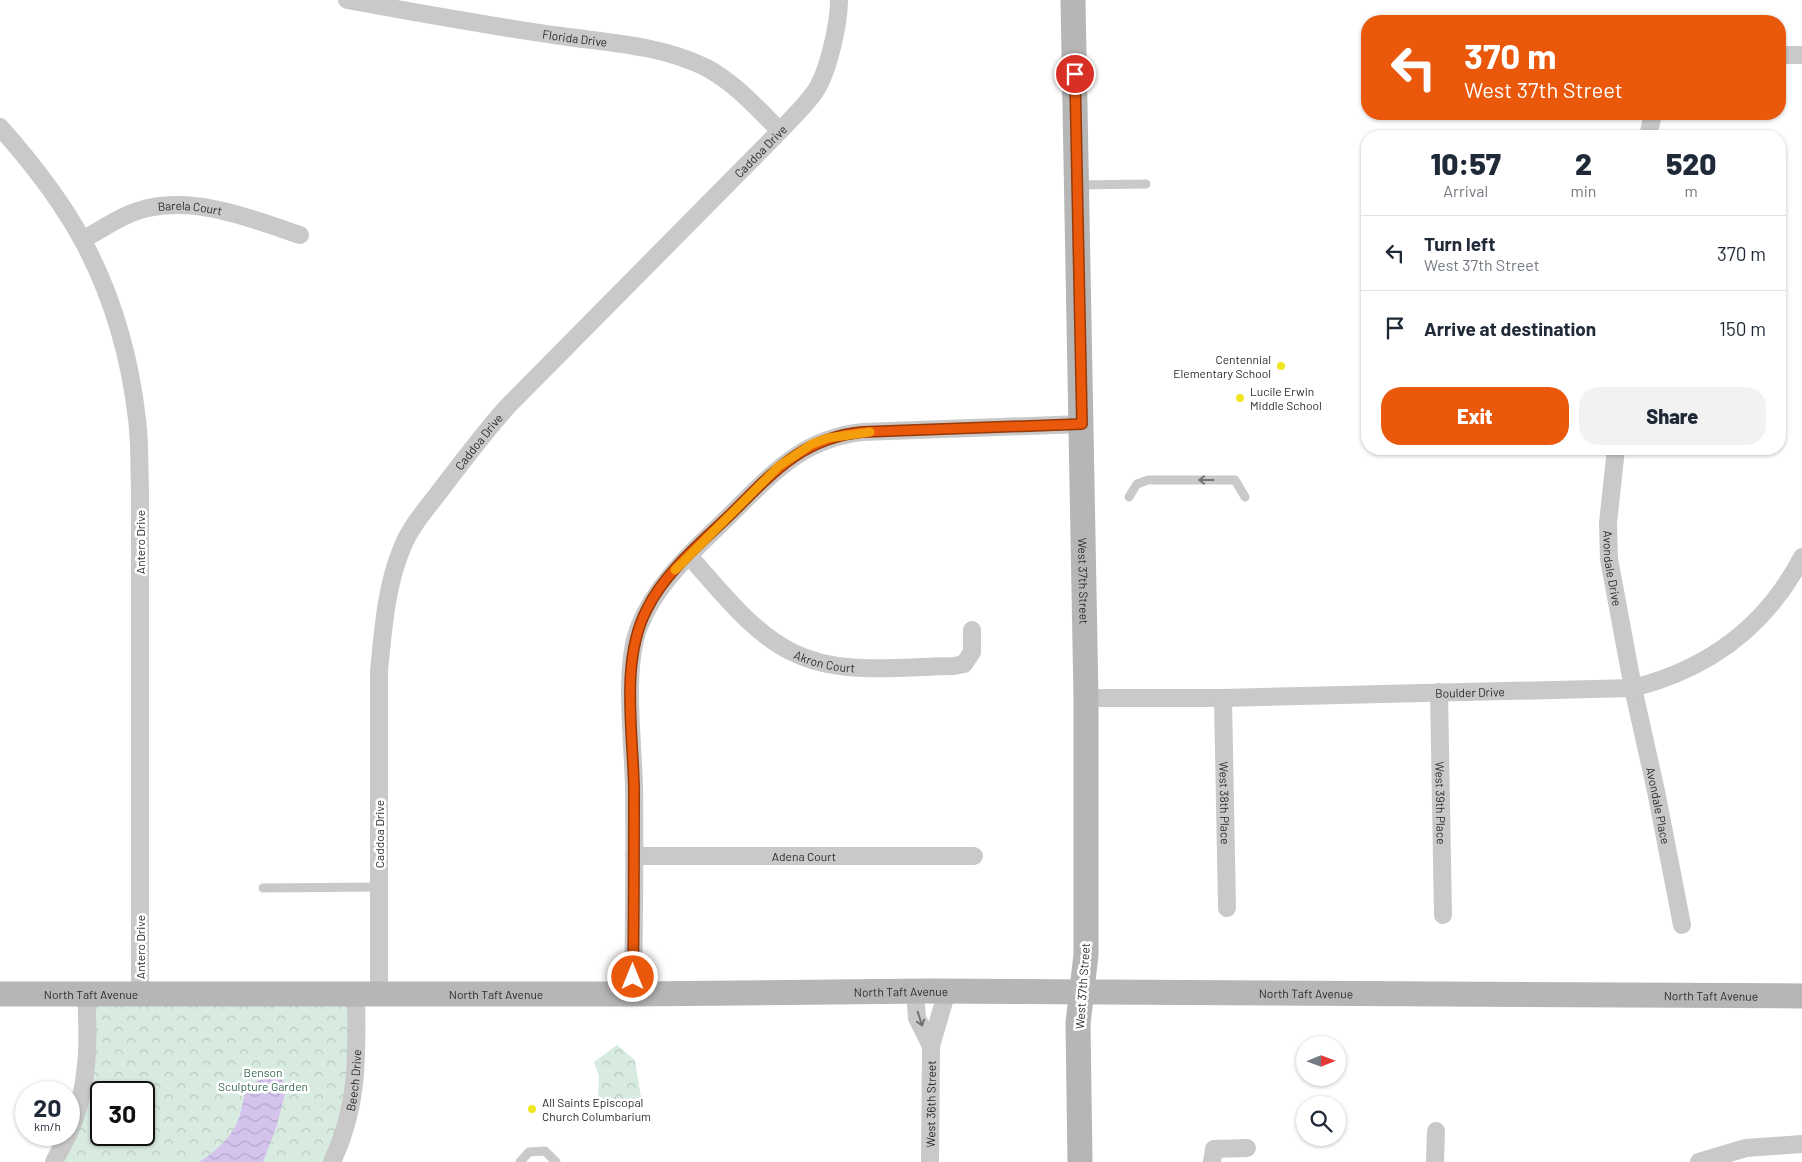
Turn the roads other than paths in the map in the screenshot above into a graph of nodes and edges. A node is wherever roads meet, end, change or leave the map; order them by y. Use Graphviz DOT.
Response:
graph roads {
  1 [pos="346,0"];
  2 [pos="839,0"];
  3 [pos="1073,0"];
  4 [pos="1786,55"];
  5 [pos="1802,55"];
  6 [pos="0,127"];
  7 [pos="780,131"];
  8 [pos="1146,184"];
  9 [pos="1078,185"];
  10 [pos="300,235"];
  11 [pos="83,240"];
  12 [pos="1082,424"];
  13 [pos="1615,455"];
  14 [pos="1129,497"];
  15 [pos="1245,497"];
  16 [pos="689,556"];
  17 [pos="1802,557"];
  18 [pos="972,630"];
  19 [pos="1632,688"];
  20 [pos="1439,692"];
  21 [pos="1086,698"];
  22 [pos="1223,698"];
  23 [pos="634,856"];
  24 [pos="974,856"];
  25 [pos="379,887"];
  26 [pos="263,888"];
  27 [pos="1226,908"];
  28 [pos="1443,915"];
  29 [pos="1682,925"];
  30 [pos="916,991"];
  31 [pos="947,991"];
  32 [pos="1083,991"];
  33 [pos="0,994"];
  34 [pos="86,994"];
  35 [pos="140,994"];
  36 [pos="368,994"];
  37 [pos="633,994"];
  38 [pos="1802,996"];
  39 [pos="931,1046"];
  40 [pos="80,1098"];
  41 [pos="1436,1131"];
  42 [pos="1802,1144"];
  43 [pos="62,1146"];
  44 [pos="1247,1148"];
  45 [pos="54,1162"];
  46 [pos="332,1162"];
  47 [pos="520,1162"];
  48 [pos="556,1162"];
  49 [pos="930,1162"];
  50 [pos="1080,1162"];
  51 [pos="1212,1162"];
  52 [pos="1435,1162"];
  53 [pos="1699,1162"];
  1 -- 7 [label="street, Florida Drive"];
  2 -- 7 [label="street, Caddoa Drive"];
  3 -- 9 [label="main road, West 37th Street"];
  4 -- 5 [label="street"];
  6 -- 11 [label="street, Antero Drive"];
  7 -- 25 [label="street, Caddoa Drive"];
  8 -- 9 [label="lane"];
  9 -- 12 [label="main road, West 37th Street"];
  10 -- 11 [label="street, Barela Court"];
  11 -- 35 [label="street, Antero Drive"];
  12 -- 16 [label="street"];
  12 -- 21 [label="main road, West 37th Street"];
  13 -- 19 [label="street, Avondale Drive"];
  15 -- 14 [label="lane, one-way"];
  16 -- 18 [label="street, Akron Court"];
  16 -- 23 [label="street"];
  17 -- 19 [label="street, Boulder Drive"];
  19 -- 20 [label="street, Boulder Drive"];
  19 -- 29 [label="street, Avondale Place"];
  20 -- 22 [label="street, Boulder Drive"];
  20 -- 28 [label="street, West 39th Place"];
  21 -- 22 [label="street, Boulder Drive"];
  21 -- 32 [label="main road, West 37th Street"];
  22 -- 27 [label="street, West 38th Place"];
  23 -- 24 [label="street, Adena Court"];
  23 -- 37 [label="street"];
  25 -- 26 [label="lane"];
  25 -- 36 [label="street, Caddoa Drive"];
  30 -- 31 [label="main road, North Taft Avenue"];
  30 -- 37 [label="main road, North Taft Avenue"];
  30 -- 39 [label="street, West 36th Street, one-way"];
  31 -- 32 [label="main road, North Taft Avenue"];
  31 -- 39 [label="street, West 36th Street"];
  32 -- 38 [label="main road, North Taft Avenue"];
  32 -- 50 [label="main road, West 37th Street"];
  33 -- 34 [label="main road, North Taft Avenue"];
  34 -- 35 [label="main road, North Taft Avenue"];
  34 -- 40 [label="street"];
  35 -- 36 [label="main road, North Taft Avenue"];
  36 -- 37 [label="main road, North Taft Avenue"];
  36 -- 46 [label="street, Beech Drive"];
  39 -- 49 [label="street, West 36th Street"];
  41 -- 52 [label="street"];
  42 -- 53 [label="street"];
  43 -- 45 [label="street"];
  44 -- 51 [label="street"];
  47 -- 48 [label="lane"];
}
